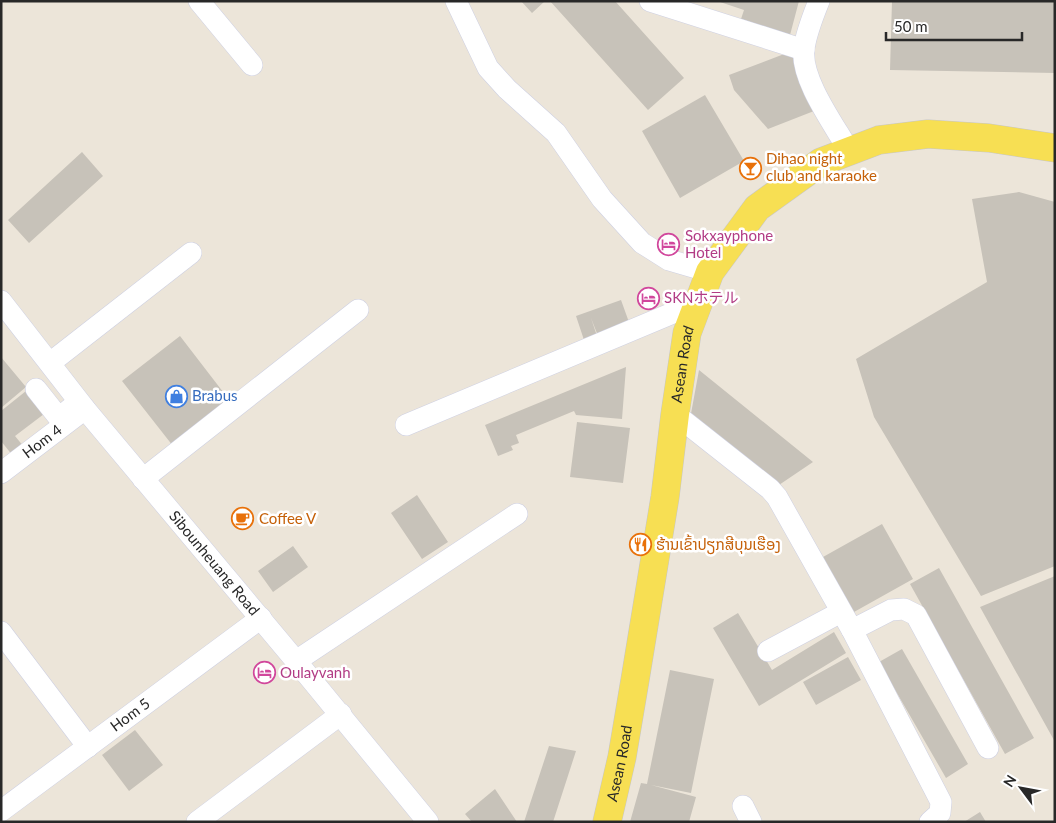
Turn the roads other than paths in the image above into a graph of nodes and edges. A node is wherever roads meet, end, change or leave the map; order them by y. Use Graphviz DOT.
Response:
graph roads {
  1 [pos="199,1"];
  2 [pos="456,1"];
  3 [pos="650,1"];
  4 [pos="819,1"];
  5 [pos="804,50"];
  6 [pos="252,65"];
  7 [pos="1055,148"];
  8 [pos="849,151"];
  9 [pos="192,253"];
  10 [pos="710,272"];
  11 [pos="1,301"];
  12 [pos="699,302"];
  13 [pos="358,310"];
  14 [pos="50,362"];
  15 [pos="36,389"];
  16 [pos="82,405"];
  17 [pos="674,414"];
  18 [pos="406,425"];
  19 [pos="1,473"];
  20 [pos="143,479"];
  21 [pos="517,514"];
  22 [pos="841,612"];
  23 [pos="260,618"];
  24 [pos="852,630"];
  25 [pos="1,632"];
  26 [pos="768,651"];
  27 [pos="296,661"];
  28 [pos="341,714"];
  29 [pos="88,747"];
  30 [pos="988,748"];
  31 [pos="1,812"];
  32 [pos="936,815"];
  33 [pos="197,822"];
  34 [pos="428,822"];
  35 [pos="607,822"];
  1 -- 6 [label="street"];
  2 -- 10 [label="street"];
  3 -- 5 [label="street"];
  4 -- 5 [label="street"];
  5 -- 8 [label="street"];
  7 -- 8 [label="main road, Asean Road"];
  8 -- 10 [label="main road, Asean Road"];
  9 -- 14 [label="street"];
  10 -- 12 [label="main road, Asean Road"];
  11 -- 14 [label="street, Sibounheuang Road"];
  12 -- 17 [label="main road, Asean Road"];
  12 -- 18 [label="street"];
  13 -- 20 [label="street"];
  14 -- 16 [label="street, Sibounheuang Road"];
  15 -- 16 [label="street"];
  16 -- 19 [label="street, Hom 4"];
  16 -- 20 [label="street, Sibounheuang Road"];
  17 -- 22 [label="street"];
  17 -- 35 [label="main road, Asean Road"];
  20 -- 23 [label="street, Sibounheuang Road"];
  21 -- 27 [label="street"];
  22 -- 24 [label="street"];
  22 -- 26 [label="street"];
  23 -- 27 [label="street, Sibounheuang Road"];
  23 -- 29 [label="street, Hom 5"];
  24 -- 30 [label="street"];
  24 -- 32 [label="street"];
  25 -- 29 [label="street"];
  27 -- 28 [label="street, Sibounheuang Road"];
  28 -- 33 [label="street"];
  28 -- 34 [label="street, Sibounheuang Road"];
  29 -- 31 [label="street, Hom 5"];
}
